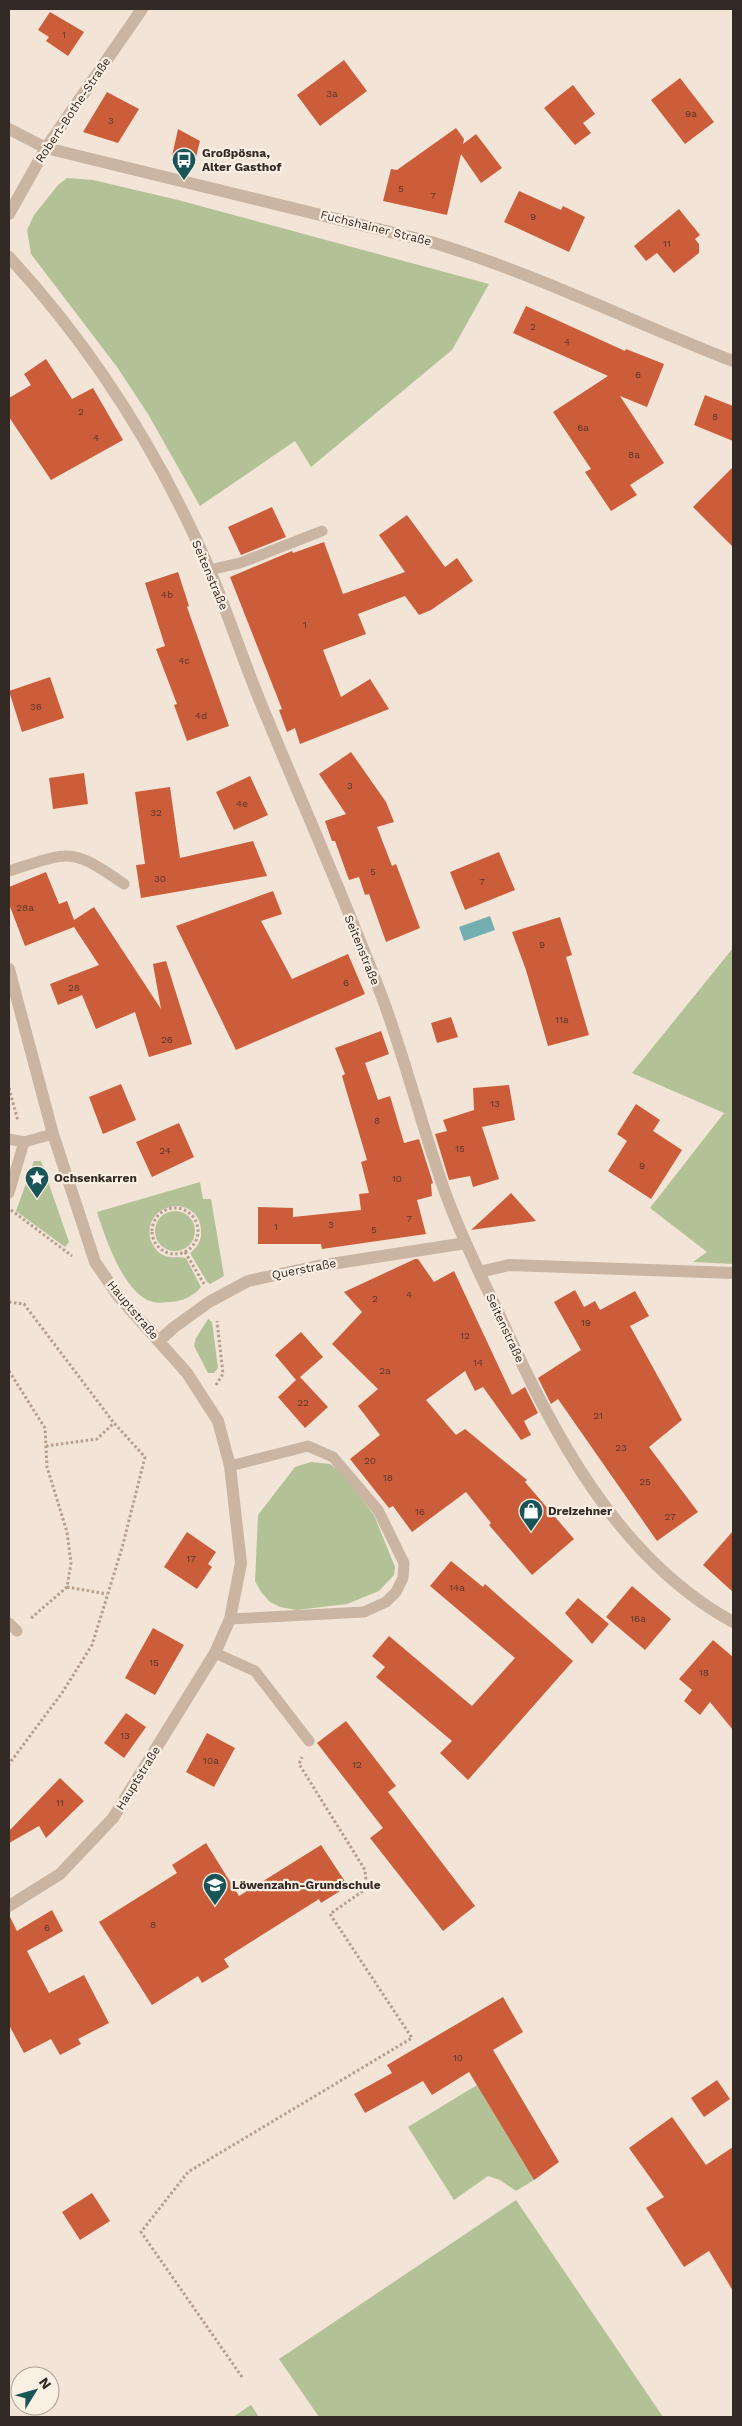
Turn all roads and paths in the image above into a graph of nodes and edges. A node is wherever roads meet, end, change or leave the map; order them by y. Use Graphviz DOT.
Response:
graph roads {
  1 [pos="142,9"];
  2 [pos="9,129"];
  3 [pos="46,148"];
  4 [pos="9,214"];
  5 [pos="9,257"];
  6 [pos="733,361"];
  7 [pos="322,531"];
  8 [pos="209,570"];
  9 [pos="9,871"];
  10 [pos="124,884"];
  11 [pos="9,969"];
  12 [pos="9,1088"];
  13 [pos="53,1134"];
  14 [pos="9,1139"];
  15 [pos="24,1142"];
  16 [pos="9,1193"];
  17 [pos="9,1208"];
  18 [pos="466,1243"];
  19 [pos="185,1252"];
  20 [pos="95,1262"];
  21 [pos="479,1272"];
  22 [pos="733,1273"];
  23 [pos="211,1301"];
  24 [pos="9,1302"];
  25 [pos="159,1341"];
  26 [pos="9,1371"];
  27 [pos="207,1401"];
  28 [pos="114,1424"];
  29 [pos="46,1446"];
  30 [pos="230,1466"];
  31 [pos="67,1587"];
  32 [pos="108,1594"];
  33 [pos="230,1619"];
  34 [pos="733,1622"];
  35 [pos="13,1627"];
  36 [pos="214,1653"];
  37 [pos="309,1740"];
  38 [pos="9,1764"];
  39 [pos="9,1906"];
  40 [pos="242,2377"];
  1 -- 3 [label="street, Robert-Bothe-Straße"];
  2 -- 3 [label="street, Fuchshainer Straße"];
  3 -- 4 [label="street, Robert-Bothe-Straße"];
  3 -- 6 [label="street, Fuchshainer Straße"];
  5 -- 8 [label="street, Seitenstraße"];
  7 -- 8 [label="lane"];
  8 -- 18 [label="street, Seitenstraße"];
  9 -- 10 [label="lane"];
  11 -- 13 [label="street, Hauptstraße"];
  12 -- 15 [label="path"];
  13 -- 15 [label="lane"];
  13 -- 20 [label="street, Hauptstraße"];
  14 -- 15 [label="lane"];
  15 -- 16 [label="lane"];
  17 -- 20 [label="path"];
  18 -- 21 [label="street, Seitenstraße"];
  18 -- 23 [label="street, Querstraße"];
  19 -- 19 [label="path"];
  19 -- 23 [label="path"];
  20 -- 25 [label="street, Hauptstraße"];
  21 -- 22 [label="street"];
  21 -- 34 [label="street, Seitenstraße"];
  23 -- 25 [label="street, Querstraße"];
  23 -- 27 [label="path"];
  24 -- 28 [label="path"];
  25 -- 27 [label="street, Hauptstraße"];
  26 -- 29 [label="path"];
  27 -- 30 [label="street, Hauptstraße"];
  28 -- 29 [label="path"];
  28 -- 32 [label="path"];
  29 -- 31 [label="path"];
  30 -- 33 [label="street, Hauptstraße"];
  30 -- 33 [label="lane"];
  31 -- 32 [label="path"];
  31 -- 35 [label="path"];
  32 -- 38 [label="path"];
  33 -- 36 [label="street, Hauptstraße"];
  36 -- 37 [label="lane"];
  36 -- 39 [label="street, Hauptstraße"];
  37 -- 40 [label="path"];
}
